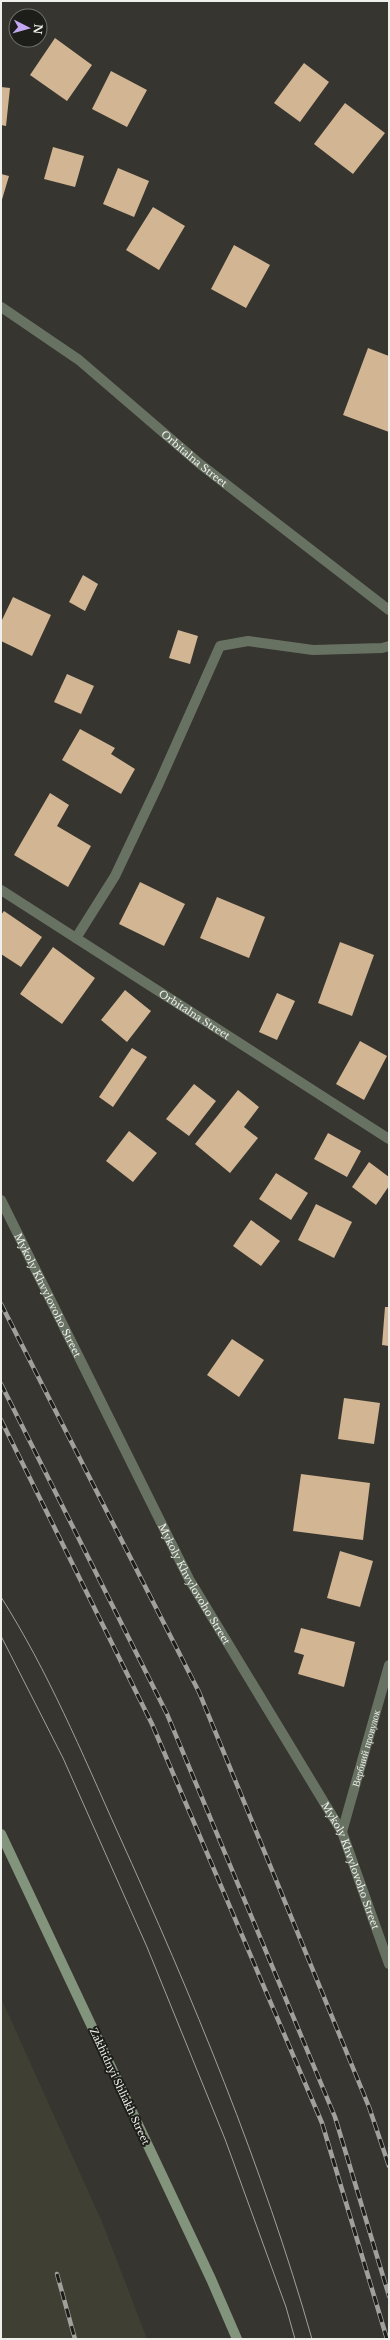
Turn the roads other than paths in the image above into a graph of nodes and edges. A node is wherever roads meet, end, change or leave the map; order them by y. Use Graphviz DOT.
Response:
graph roads {
  1 [pos="1,307"];
  2 [pos="389,610"];
  3 [pos="389,646"];
  4 [pos="1,890"];
  5 [pos="76,938"];
  6 [pos="389,1139"];
  7 [pos="1,1200"];
  8 [pos="389,1665"];
  9 [pos="342,1832"];
  10 [pos="1,1834"];
  11 [pos="389,1964"];
  12 [pos="237,2339"];
  1 -- 2 [label="street, Orbitalna Street"];
  3 -- 5 [label="street"];
  4 -- 5 [label="street, Orbitalna Street"];
  5 -- 6 [label="street, Orbitalna Street"];
  7 -- 9 [label="street, Mykoly Khvylovoho Street"];
  8 -- 9 [label="street, Вербний провулок"];
  9 -- 11 [label="street, Mykoly Khvylovoho Street"];
  10 -- 12 [label="street, Zakhidnyi Shliakh Street"];
}
